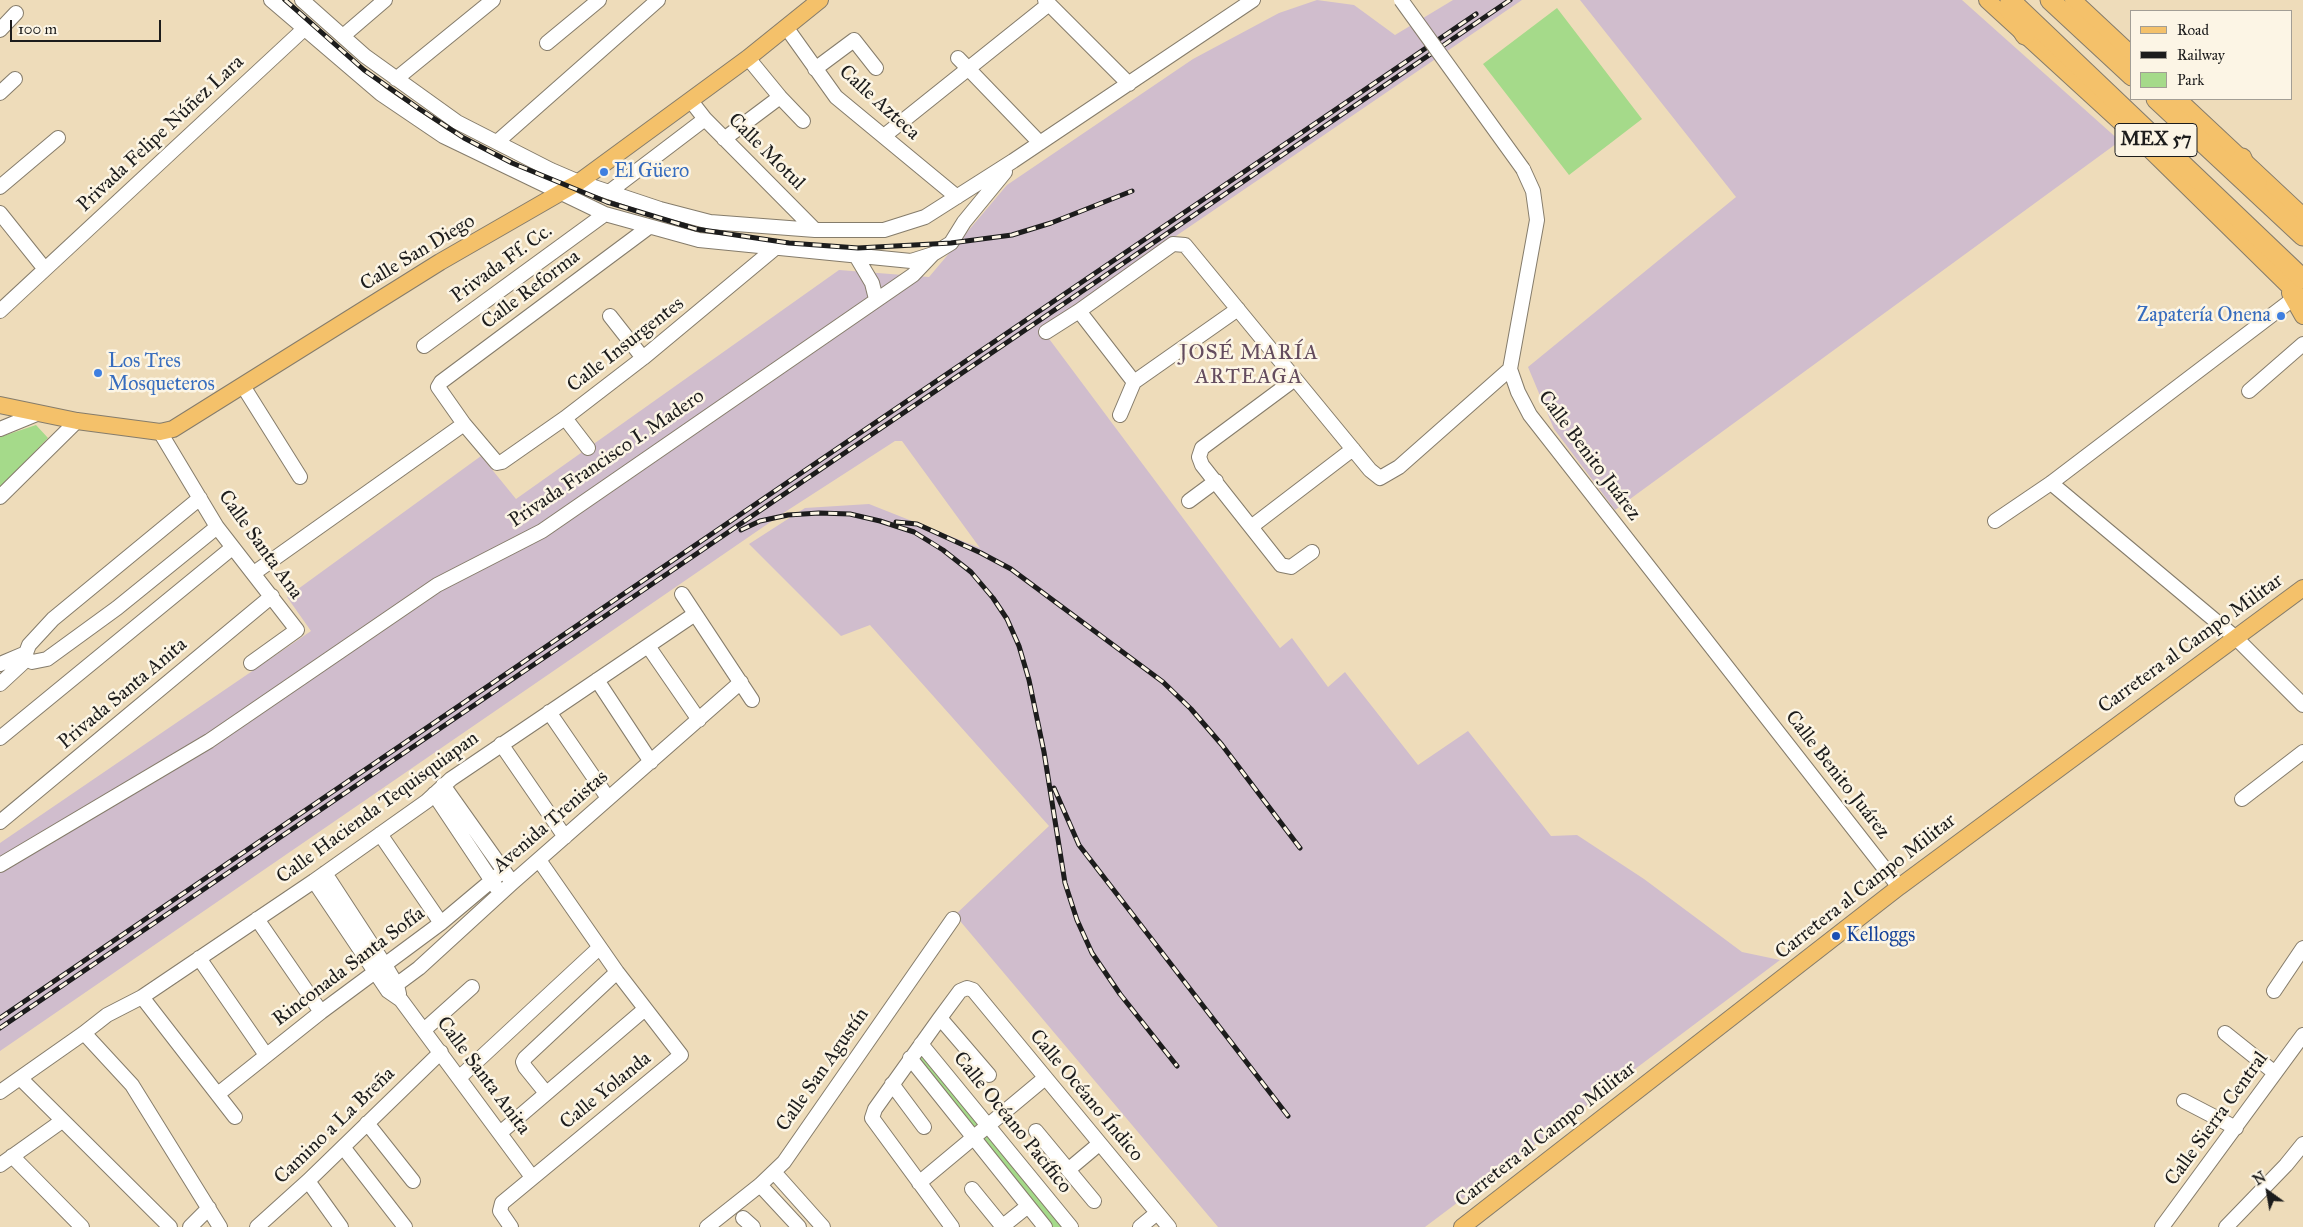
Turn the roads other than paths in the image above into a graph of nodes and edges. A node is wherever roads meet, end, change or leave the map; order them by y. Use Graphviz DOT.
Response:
graph roads {
  1 [pos="271,0"];
  2 [pos="302,0"];
  3 [pos="385,0"];
  4 [pos="493,0"];
  5 [pos="599,0"];
  6 [pos="658,0"];
  7 [pos="820,0"];
  8 [pos="1253,0"];
  9 [pos="1401,0"];
  10 [pos="1987,0"];
  11 [pos="2003,0"];
  12 [pos="2010,0"];
  13 [pos="2050,0"];
  14 [pos="2073,0"];
  15 [pos="1047,2"];
  16 [pos="16,14"];
  17 [pos="786,27"];
  18 [pos="304,29"];
  19 [pos="0,30"];
  20 [pos="2025,35"];
  21 [pos="343,36"];
  22 [pos="548,43"];
  23 [pos="2130,53"];
  24 [pos="748,58"];
  25 [pos="958,58"];
  26 [pos="876,68"];
  27 [pos="970,68"];
  28 [pos="815,69"];
  29 [pos="2130,74"];
  30 [pos="396,79"];
  31 [pos="16,80"];
  32 [pos="1129,84"];
  33 [pos="0,93"];
  34 [pos="780,97"];
  35 [pos="2157,100"];
  36 [pos="2179,100"];
  37 [pos="691,101"];
  38 [pos="704,119"];
  39 [pos="803,121"];
  40 [pos="884,136"];
  41 [pos="58,138"];
  42 [pos="724,139"];
  43 [pos="2140,140"];
  44 [pos="497,142"];
  45 [pos="1040,143"];
  46 [pos="2242,158"];
  47 [pos="1013,161"];
  48 [pos="2184,167"];
  49 [pos="579,182"];
  50 [pos="0,187"];
  51 [pos="609,192"];
  52 [pos="560,194"];
  53 [pos="956,197"];
  54 [pos="0,213"];
  55 [pos="605,214"];
  56 [pos="2295,218"];
  57 [pos="649,226"];
  58 [pos="815,230"];
  59 [pos="2303,236"];
  60 [pos="774,249"];
  61 [pos="933,254"];
  62 [pos="856,256"];
  63 [pos="44,268"];
  64 [pos="2303,279"];
  65 [pos="876,300"];
  66 [pos="2298,300"];
  67 [pos="1238,309"];
  68 [pos="0,311"];
  69 [pos="1080,311"];
  70 [pos="610,316"];
  71 [pos="2303,316"];
  72 [pos="1046,332"];
  73 [pos="2303,344"];
  74 [pos="424,346"];
  75 [pos="643,358"];
  76 [pos="1510,369"];
  77 [pos="1295,379"];
  78 [pos="1134,382"];
  79 [pos="243,386"];
  80 [pos="2249,391"];
  81 [pos="0,405"];
  82 [pos="40,413"];
  83 [pos="1120,415"];
  84 [pos="565,418"];
  85 [pos="77,421"];
  86 [pos="464,424"];
  87 [pos="0,429"];
  88 [pos="160,432"];
  89 [pos="588,448"];
  90 [pos="1353,449"];
  91 [pos="300,477"];
  92 [pos="1216,481"];
  93 [pos="2051,483"];
  94 [pos="0,497"];
  95 [pos="200,498"];
  96 [pos="1189,501"];
  97 [pos="1996,521"];
  98 [pos="1251,527"];
  99 [pos="217,528"];
  100 [pos="232,548"];
  101 [pos="1312,552"];
  102 [pos="254,573"];
  103 [pos="2303,588"];
  104 [pos="682,594"];
  105 [pos="272,596"];
  106 [pos="695,614"];
  107 [pos="2236,638"];
  108 [pos="648,646"];
  109 [pos="27,656"];
  110 [pos="252,663"];
  111 [pos="0,664"];
  112 [pos="597,680"];
  113 [pos="741,682"];
  114 [pos="0,684"];
  115 [pos="752,700"];
  116 [pos="2303,705"];
  117 [pos="549,712"];
  118 [pos="699,720"];
  119 [pos="0,738"];
  120 [pos="501,744"];
  121 [pos="2303,752"];
  122 [pos="651,762"];
  123 [pos="439,789"];
  124 [pos="608,798"];
  125 [pos="2242,799"];
  126 [pos="0,822"];
  127 [pos="380,834"];
  128 [pos="565,837"];
  129 [pos="539,860"];
  130 [pos="0,865"];
  131 [pos="503,871"];
  132 [pos="319,877"];
  133 [pos="492,881"];
  134 [pos="512,883"];
  135 [pos="1899,887"];
  136 [pos="501,893"];
  137 [pos="258,919"];
  138 [pos="953,919"];
  139 [pos="441,922"];
  140 [pos="599,948"];
  141 [pos="2303,948"];
  142 [pos="199,958"];
  143 [pos="380,969"];
  144 [pos="617,972"];
  145 [pos="472,987"];
  146 [pos="392,988"];
  147 [pos="2274,991"];
  148 [pos="142,997"];
  149 [pos="645,1009"];
  150 [pos="321,1012"];
  151 [pos="940,1018"];
  152 [pos="424,1030"];
  153 [pos="84,1033"];
  154 [pos="2225,1033"];
  155 [pos="2303,1035"];
  156 [pos="922,1044"];
  157 [pos="441,1052"];
  158 [pos="266,1055"];
  159 [pos="910,1058"];
  160 [pos="2275,1073"];
  161 [pos="989,1075"];
  162 [pos="460,1077"];
  163 [pos="20,1078"];
  164 [pos="1045,1078"];
  165 [pos="892,1084"];
  166 [pos="0,1092"];
  167 [pos="546,1093"];
  168 [pos="218,1094"];
  169 [pos="2184,1101"];
  170 [pos="235,1117"];
  171 [pos="62,1121"];
  172 [pos="367,1123"];
  173 [pos="988,1126"];
  174 [pos="924,1127"];
  175 [pos="2236,1128"];
  176 [pos="1036,1132"];
  177 [pos="500,1133"];
  178 [pos="974,1138"];
  179 [pos="1099,1144"];
  180 [pos="2303,1144"];
  181 [pos="342,1147"];
  182 [pos="12,1156"];
  183 [pos="0,1164"];
  184 [pos="1068,1170"];
  185 [pos="774,1172"];
  186 [pos="532,1177"];
  187 [pos="413,1181"];
  188 [pos="308,1182"];
  189 [pos="919,1183"];
  190 [pos="760,1185"];
  191 [pos="972,1189"];
  192 [pos="1094,1200"];
  193 [pos="1028,1206"];
  194 [pos="209,1208"];
  195 [pos="1157,1213"];
  196 [pos="82,1227"];
  197 [pos="170,1227"];
  198 [pos="190,1227"];
  199 [pos="220,1227"];
  200 [pos="257,1227"];
  201 [pos="341,1227"];
  202 [pos="405,1227"];
  203 [pos="511,1227"];
  204 [pos="707,1227"];
  205 [pos="799,1227"];
  206 [pos="823,1227"];
  207 [pos="952,1227"];
  208 [pos="1003,1227"];
  209 [pos="1045,1227"];
  210 [pos="1071,1227"];
  211 [pos="1140,1227"];
  212 [pos="1169,1227"];
  213 [pos="1462,1227"];
  214 [pos="2162,1227"];
  215 [pos="2226,1227"];
  1 -- 18 [label="street"];
  2 -- 21 [label="street"];
  3 -- 21 [label="street"];
  4 -- 30 [label="street"];
  5 -- 22 [label="street"];
  6 -- 44 [label="street"];
  7 -- 17 [label="main road, Calle San Diego"];
  8 -- 32 [label="street"];
  9 -- 76 [label="street, Calle Benito Juárez, bridge"];
  10 -- 20 [label="main road"];
  11 -- 20 [label="highway"];
  12 -- 48 [label="highway, MEX 57"];
  13 -- 29 [label="highway"];
  14 -- 23 [label="main road"];
  15 -- 27 [label="street"];
  15 -- 32 [label="street"];
  16 -- 19 [label="street"];
  17 -- 24 [label="main road, Calle San Diego"];
  17 -- 28 [label="street, Calle Azteca"];
  18 -- 52 [label="street"];
  18 -- 63 [label="street, Privada Felipe Núñez Lara"];
  20 -- 43 [label="main road"];
  21 -- 30 [label="street"];
  24 -- 34 [label="street"];
  24 -- 37 [label="main road, Calle San Diego"];
  25 -- 27 [label="street"];
  26 -- 28 [label="street"];
  27 -- 40 [label="street"];
  27 -- 45 [label="street"];
  28 -- 40 [label="street, Calle Azteca"];
  30 -- 44 [label="street"];
  31 -- 33 [label="street"];
  32 -- 45 [label="street"];
  34 -- 39 [label="street"];
  34 -- 42 [label="street"];
  35 -- 56 [label="highway, MEX 57"];
  36 -- 46 [label="main road"];
  37 -- 38 [label="street, Calle Motul"];
  37 -- 49 [label="main road, Calle San Diego"];
  38 -- 42 [label="street, Calle Motul"];
  38 -- 51 [label="street"];
  40 -- 53 [label="street, Calle Azteca"];
  41 -- 50 [label="street"];
  42 -- 58 [label="street, Calle Motul"];
  43 -- 48 [label="highway"];
  43 -- 66 [label="main road"];
  44 -- 49 [label="street"];
  45 -- 47 [label="street"];
  46 -- 56 [label="highway"];
  47 -- 53 [label="street"];
  47 -- 61 [label="street"];
  48 -- 64 [label="highway, MEX 57"];
  49 -- 51 [label="street"];
  49 -- 52 [label="main road, Calle San Diego"];
  51 -- 58 [label="street"];
  52 -- 55 [label="street"];
  52 -- 79 [label="main road, Calle San Diego"];
  53 -- 58 [label="street"];
  54 -- 63 [label="street"];
  55 -- 57 [label="street"];
  55 -- 74 [label="street, Privada Ff. Cc."];
  56 -- 59 [label="highway, MEX 57"];
  57 -- 60 [label="street"];
  57 -- 86 [label="street, Calle Reforma"];
  60 -- 62 [label="street"];
  60 -- 75 [label="street, Calle Insurgentes"];
  61 -- 62 [label="street"];
  61 -- 65 [label="street, Privada Francisco I. Madero"];
  62 -- 65 [label="street"];
  63 -- 68 [label="street, Privada Felipe Núñez Lara"];
  65 -- 130 [label="street, Privada Francisco I. Madero"];
  66 -- 71 [label="main road"];
  66 -- 93 [label="street"];
  67 -- 69 [label="street"];
  67 -- 77 [label="street"];
  67 -- 78 [label="street"];
  69 -- 72 [label="street"];
  69 -- 78 [label="street"];
  70 -- 75 [label="street"];
  73 -- 80 [label="street"];
  75 -- 84 [label="street, Calle Insurgentes"];
  76 -- 90 [label="street"];
  76 -- 135 [label="street, Calle Benito Juárez"];
  77 -- 90 [label="street"];
  77 -- 92 [label="street"];
  78 -- 83 [label="street"];
  79 -- 88 [label="main road, Calle San Diego"];
  79 -- 91 [label="street"];
  81 -- 82 [label="main road, Calle San Diego"];
  82 -- 85 [label="main road, Calle San Diego"];
  82 -- 87 [label="street"];
  84 -- 86 [label="street, Calle Insurgentes"];
  84 -- 89 [label="street, Privada Francisco I. Madero"];
  85 -- 88 [label="main road, Calle San Diego"];
  85 -- 94 [label="street"];
  86 -- 102 [label="street"];
  88 -- 95 [label="street, Calle Santa Ana"];
  90 -- 98 [label="street"];
  92 -- 96 [label="street"];
  92 -- 98 [label="street"];
  93 -- 97 [label="street"];
  93 -- 107 [label="street"];
  95 -- 99 [label="street, Calle Santa Ana"];
  95 -- 109 [label="street"];
  98 -- 101 [label="street"];
  99 -- 100 [label="street, Calle Santa Ana"];
  99 -- 109 [label="street"];
  100 -- 102 [label="street, Calle Santa Ana"];
  100 -- 119 [label="street"];
  102 -- 105 [label="street, Calle Santa Ana"];
  103 -- 107 [label="main road, Carretera al Campo Militar"];
  104 -- 106 [label="street"];
  105 -- 110 [label="street, Calle Santa Ana"];
  105 -- 126 [label="street, Privada Santa Anita"];
  106 -- 108 [label="street, Calle Hacienda Tequisquiapan"];
  106 -- 113 [label="street"];
  107 -- 116 [label="street"];
  107 -- 135 [label="main road, Carretera al Campo Militar"];
  108 -- 112 [label="street, Calle Hacienda Tequisquiapan"];
  108 -- 118 [label="street"];
  109 -- 111 [label="street"];
  109 -- 114 [label="street"];
  112 -- 117 [label="street, Calle Hacienda Tequisquiapan"];
  112 -- 122 [label="street"];
  113 -- 115 [label="street"];
  113 -- 118 [label="street, Avenida Trenistas"];
  117 -- 120 [label="street, Calle Hacienda Tequisquiapan"];
  117 -- 124 [label="street"];
  118 -- 122 [label="street, Avenida Trenistas"];
  120 -- 123 [label="street, Calle Hacienda Tequisquiapan"];
  120 -- 128 [label="street"];
  121 -- 125 [label="street"];
  122 -- 124 [label="street, Avenida Trenistas"];
  123 -- 127 [label="street, Calle Hacienda Tequisquiapan"];
  123 -- 131 [label="street"];
  123 -- 133 [label="street"];
  124 -- 128 [label="street, Avenida Trenistas"];
  127 -- 132 [label="street, Calle Hacienda Tequisquiapan"];
  127 -- 139 [label="street"];
  128 -- 129 [label="street, Avenida Trenistas"];
  129 -- 134 [label="street, Avenida Trenistas"];
  129 -- 140 [label="street"];
  131 -- 133 [label="street, Rinconada Santa Sofía"];
  131 -- 134 [label="street"];
  132 -- 137 [label="street, Calle Hacienda Tequisquiapan"];
  132 -- 143 [label="street, Calle Santa Anita"];
  133 -- 136 [label="street"];
  133 -- 139 [label="street, Rinconada Santa Sofía"];
  134 -- 136 [label="street, Avenida Trenistas"];
  135 -- 213 [label="main road, Carretera al Campo Militar"];
  136 -- 146 [label="street, Avenida Trenistas"];
  137 -- 142 [label="street, Calle Hacienda Tequisquiapan"];
  137 -- 150 [label="street"];
  138 -- 185 [label="street, Calle San Agustín"];
  139 -- 143 [label="street, Rinconada Santa Sofía"];
  140 -- 144 [label="street"];
  140 -- 162 [label="street"];
  141 -- 147 [label="street"];
  142 -- 148 [label="street, Calle Hacienda Tequisquiapan"];
  142 -- 158 [label="street"];
  143 -- 146 [label="street, Calle Santa Anita"];
  143 -- 150 [label="street, Rinconada Santa Sofía"];
  144 -- 149 [label="street"];
  144 -- 167 [label="street"];
  145 -- 152 [label="street"];
  146 -- 152 [label="street, Calle Santa Anita"];
  148 -- 153 [label="street, Calle Hacienda Tequisquiapan"];
  148 -- 168 [label="street"];
  149 -- 167 [label="street"];
  149 -- 186 [label="street, Calle Yolanda"];
  150 -- 158 [label="street, Rinconada Santa Sofía"];
  151 -- 156 [label="street"];
  151 -- 161 [label="street"];
  151 -- 164 [label="street, Calle Océano Índico"];
  152 -- 157 [label="street, Calle Santa Anita"];
  153 -- 163 [label="street, Calle Hacienda Tequisquiapan"];
  153 -- 194 [label="street"];
  154 -- 160 [label="street"];
  155 -- 160 [label="street, Calle Sierra Central"];
  156 -- 159 [label="street"];
  156 -- 173 [label="street, Calle Océano Pacífico"];
  157 -- 162 [label="street, Calle Santa Anita"];
  157 -- 172 [label="street, Camino a La Breña"];
  158 -- 168 [label="street, Rinconada Santa Sofía"];
  159 -- 165 [label="street"];
  159 -- 178 [label="street, Calle Océano Pacífico"];
  160 -- 175 [label="street, Calle Sierra Central"];
  162 -- 177 [label="street, Calle Santa Anita"];
  163 -- 166 [label="street, Calle Hacienda Tequisquiapan"];
  163 -- 171 [label="street"];
  164 -- 173 [label="street"];
  164 -- 179 [label="street, Calle Océano Índico"];
  165 -- 174 [label="street"];
  165 -- 189 [label="street"];
  167 -- 177 [label="street"];
  168 -- 170 [label="street"];
  169 -- 175 [label="street"];
  171 -- 182 [label="street"];
  171 -- 197 [label="street"];
  172 -- 181 [label="street, Camino a La Breña"];
  172 -- 187 [label="street"];
  173 -- 178 [label="street"];
  173 -- 210 [label="street, Calle Océano Pacífico"];
  175 -- 214 [label="street, Calle Sierra Central"];
  176 -- 184 [label="street"];
  177 -- 186 [label="street, Calle Santa Anita"];
  178 -- 189 [label="street"];
  178 -- 193 [label="street, Calle Océano Pacífico"];
  179 -- 184 [label="street"];
  179 -- 195 [label="street, Calle Océano Índico"];
  180 -- 215 [label="street"];
  181 -- 188 [label="street, Camino a La Breña"];
  181 -- 202 [label="street"];
  182 -- 183 [label="street"];
  182 -- 196 [label="street"];
  184 -- 192 [label="street"];
  185 -- 190 [label="street, Calle San Agustín"];
  185 -- 206 [label="street"];
  186 -- 203 [label="street, Calle Yolanda"];
  188 -- 200 [label="street, Camino a La Breña"];
  188 -- 201 [label="street"];
  189 -- 207 [label="street"];
  190 -- 204 [label="street, Calle San Agustín"];
  190 -- 205 [label="street"];
  191 -- 208 [label="street"];
  193 -- 208 [label="street"];
  193 -- 209 [label="street, Calle Océano Pacífico"];
  194 -- 198 [label="street"];
  194 -- 199 [label="street"];
  195 -- 211 [label="street"];
  195 -- 212 [label="street, Calle Océano Índico"];
}
